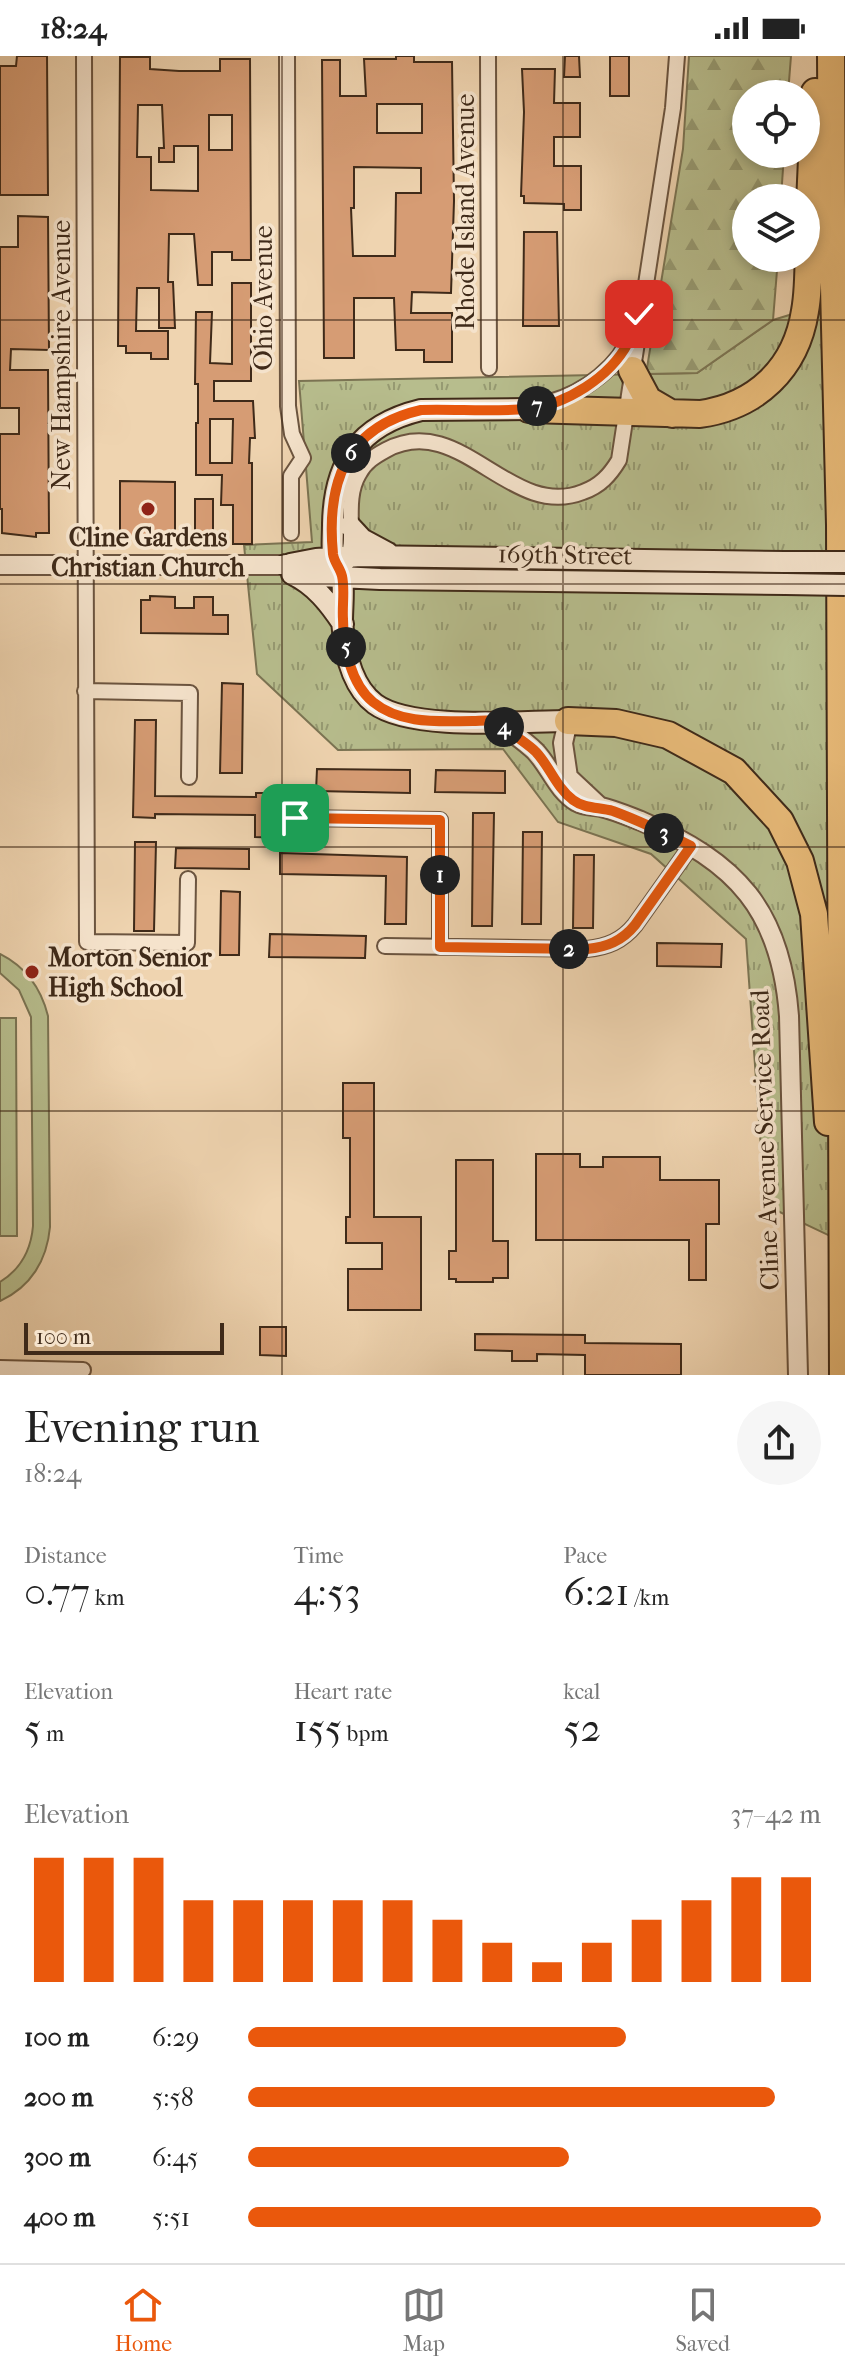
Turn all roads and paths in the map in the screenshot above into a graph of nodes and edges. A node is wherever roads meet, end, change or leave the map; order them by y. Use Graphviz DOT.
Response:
graph roads {
  1 [pos="84,56"];
  2 [pos="287,56"];
  3 [pos="488,56"];
  4 [pos="677,56"];
  5 [pos="816,56"];
  6 [pos="831,56"];
  7 [pos="639,314"];
  8 [pos="489,368"];
  9 [pos="632,370"];
  10 [pos="529,409"];
  11 [pos="626,413"];
  12 [pos="672,414"];
  13 [pos="350,526"];
  14 [pos="291,533"];
  15 [pos="395,556"];
  16 [pos="341,557"];
  17 [pos="845,562"];
  18 [pos="0,565"];
  19 [pos="85,566"];
  20 [pos="280,566"];
  21 [pos="342,577"];
  22 [pos="845,585"];
  23 [pos="343,624"];
  24 [pos="85,691"];
  25 [pos="497,721"];
  26 [pos="568,721"];
  27 [pos="189,777"];
  28 [pos="600,807"];
  29 [pos="295,818"];
  30 [pos="691,846"];
  31 [pos="188,879"];
  32 [pos="385,946"];
  33 [pos="440,947"];
  34 [pos="844,1238"];
  35 [pos="0,1368"];
  36 [pos="83,1370"];
  37 [pos="798,1375"];
  38 [pos="843,1375"];
  1 -- 19 [label="street, New Hampshire Avenue"];
  2 -- 14 [label="street, Ohio Avenue"];
  3 -- 8 [label="street, Rhode Island Avenue"];
  4 -- 7 [label="street"];
  5 -- 12 [label="highway"];
  6 -- 34 [label="highway"];
  7 -- 9 [label="street"];
  7 -- 10 [label="street"];
  9 -- 11 [label="street"];
  9 -- 12 [label="highway"];
  10 -- 11 [label="highway"];
  10 -- 16 [label="main road"];
  11 -- 12 [label="highway"];
  11 -- 13 [label="street"];
  13 -- 15 [label="main road"];
  13 -- 16 [label="street"];
  15 -- 16 [label="main road, 169th Street"];
  15 -- 17 [label="main road, 169th Street, bridge"];
  16 -- 20 [label="main road, 169th Street"];
  16 -- 21 [label="main road"];
  18 -- 19 [label="street, 169th Street"];
  19 -- 20 [label="street, 169th Street"];
  19 -- 24 [label="street, New Hampshire Avenue"];
  20 -- 21 [label="main road, 169th Street"];
  20 -- 23 [label="main road"];
  21 -- 22 [label="main road, 169th Street, bridge"];
  21 -- 23 [label="main road"];
  23 -- 25 [label="main road"];
  24 -- 27 [label="street"];
  24 -- 31 [label="street, New Hampshire Avenue"];
  25 -- 26 [label="main road"];
  25 -- 28 [label="street, Cline Avenue Service Road"];
  26 -- 28 [label="street, Cline Avenue Service Road"];
  26 -- 34 [label="highway"];
  28 -- 30 [label="street, Cline Avenue Service Road"];
  29 -- 33 [label="street"];
  30 -- 33 [label="street"];
  30 -- 37 [label="street, Cline Avenue Service Road"];
  32 -- 33 [label="street"];
  34 -- 38 [label="highway"];
  35 -- 36 [label="street"];
}
